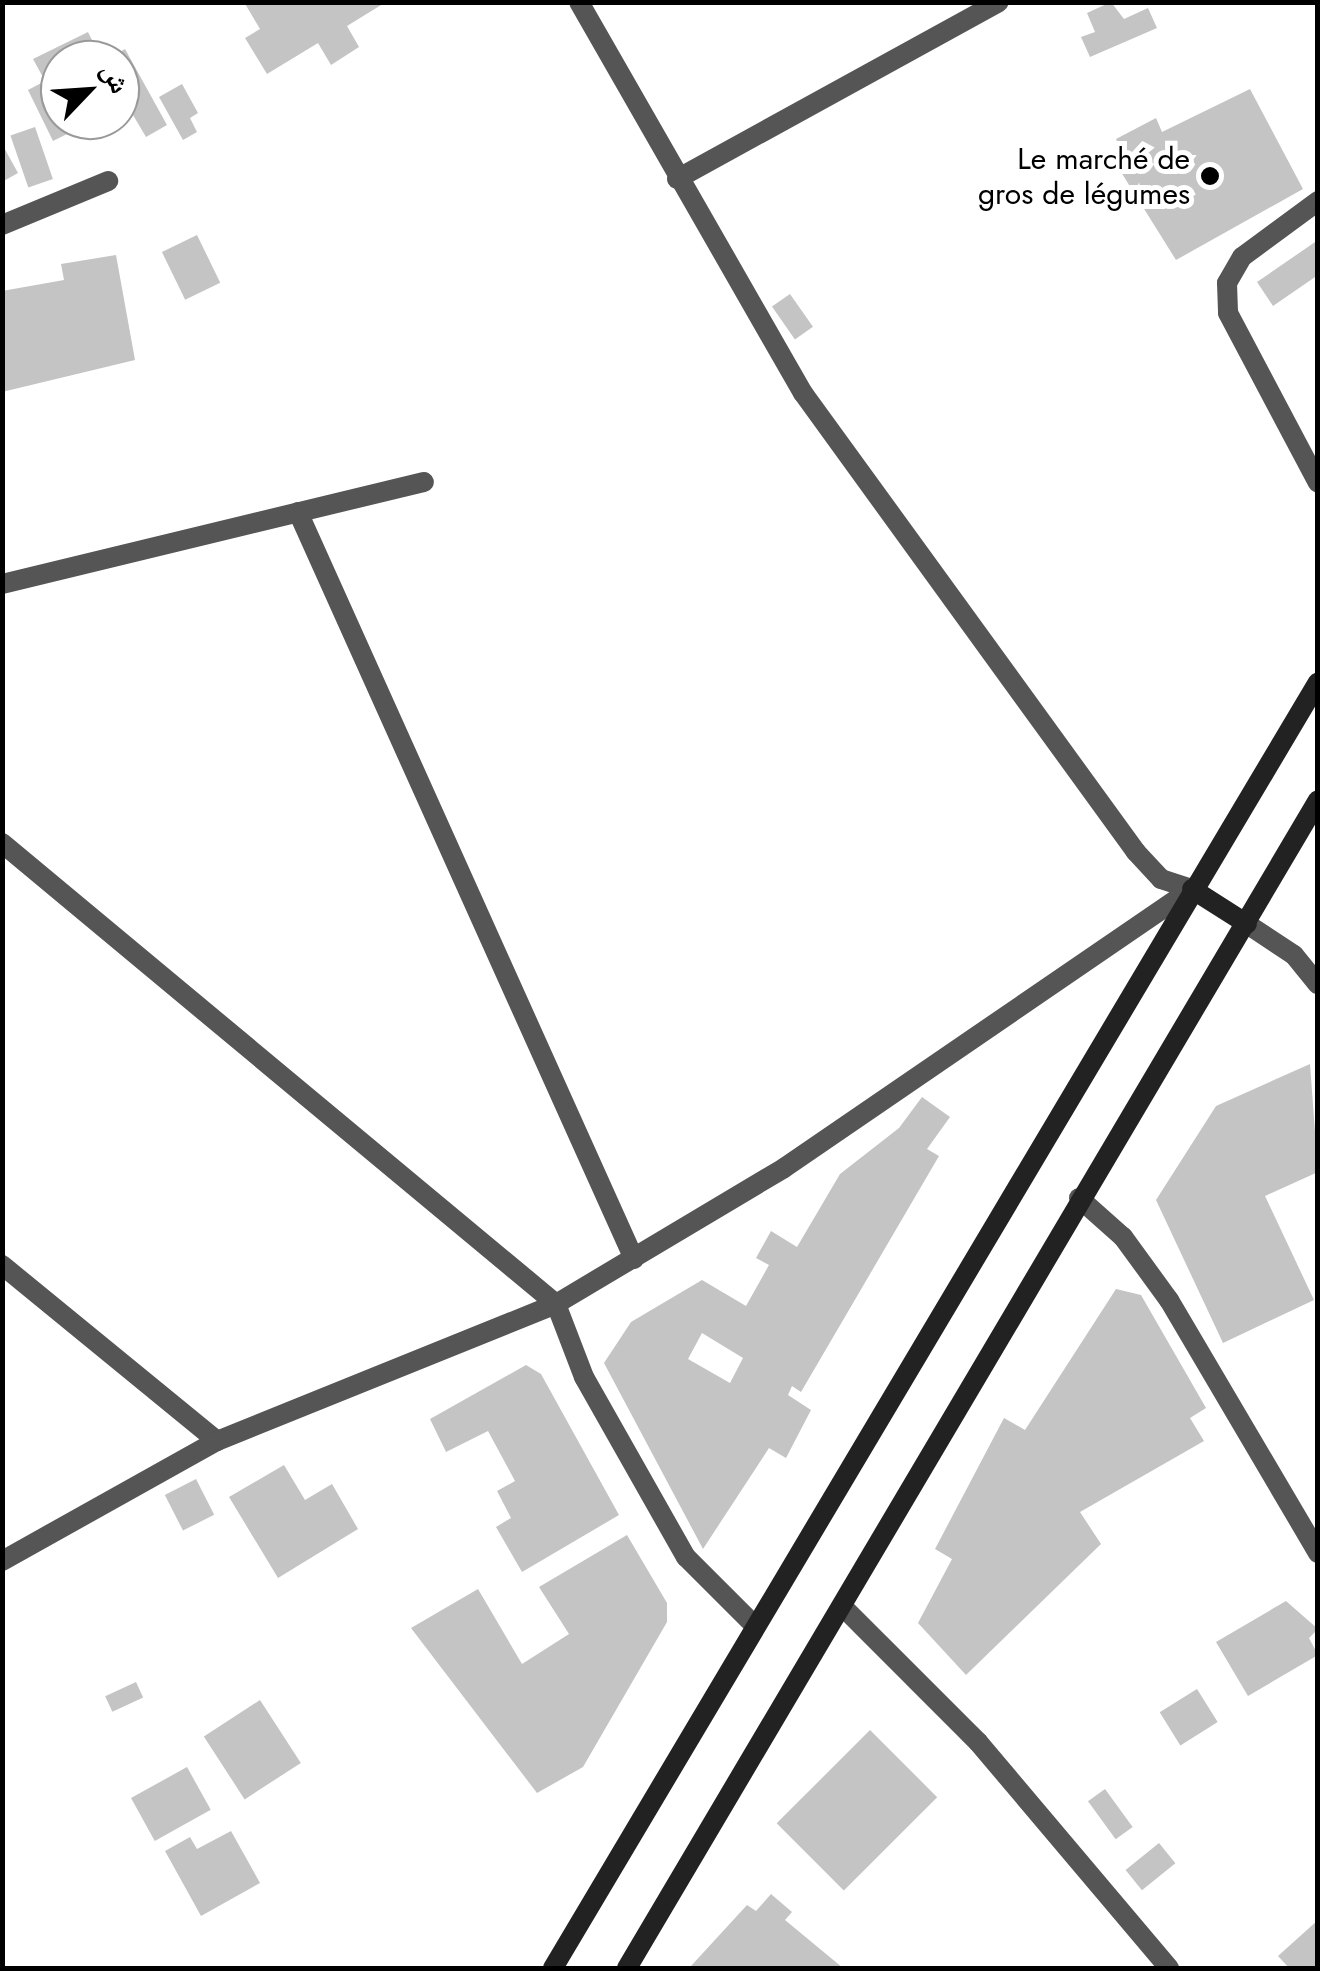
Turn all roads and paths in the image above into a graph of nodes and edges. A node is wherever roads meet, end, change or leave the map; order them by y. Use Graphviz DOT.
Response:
graph roads {
  1 [pos="579,2"];
  2 [pos="999,2"];
  3 [pos="677,179"];
  4 [pos="108,181"];
  5 [pos="1318,201"];
  6 [pos="2,226"];
  7 [pos="424,482"];
  8 [pos="1318,483"];
  9 [pos="298,512"];
  10 [pos="2,584"];
  11 [pos="1318,682"];
  12 [pos="1318,800"];
  13 [pos="2,843"];
  14 [pos="1192,889"];
  15 [pos="1247,924"];
  16 [pos="1318,986"];
  17 [pos="1079,1198"];
  18 [pos="634,1259"];
  19 [pos="2,1265"];
  20 [pos="556,1304"];
  21 [pos="217,1441"];
  22 [pos="1318,1553"];
  23 [pos="2,1562"];
  24 [pos="844,1608"];
  25 [pos="755,1626"];
  26 [pos="552,1968"];
  27 [pos="627,1968"];
  28 [pos="1168,1968"];
  1 -- 3 [label="street"];
  2 -- 3 [label="street"];
  3 -- 14 [label="street"];
  4 -- 6 [label="street"];
  5 -- 8 [label="street"];
  7 -- 9 [label="street"];
  9 -- 10 [label="street"];
  9 -- 18 [label="street"];
  11 -- 14 [label="main road"];
  12 -- 15 [label="main road"];
  13 -- 20 [label="street"];
  14 -- 15 [label="main road"];
  14 -- 18 [label="street"];
  14 -- 25 [label="main road"];
  15 -- 16 [label="street"];
  15 -- 17 [label="main road"];
  17 -- 22 [label="street"];
  17 -- 24 [label="main road"];
  18 -- 20 [label="street"];
  19 -- 21 [label="street"];
  20 -- 21 [label="street"];
  20 -- 25 [label="street"];
  21 -- 23 [label="street"];
  24 -- 27 [label="main road"];
  24 -- 28 [label="street"];
  25 -- 26 [label="main road"];
}
